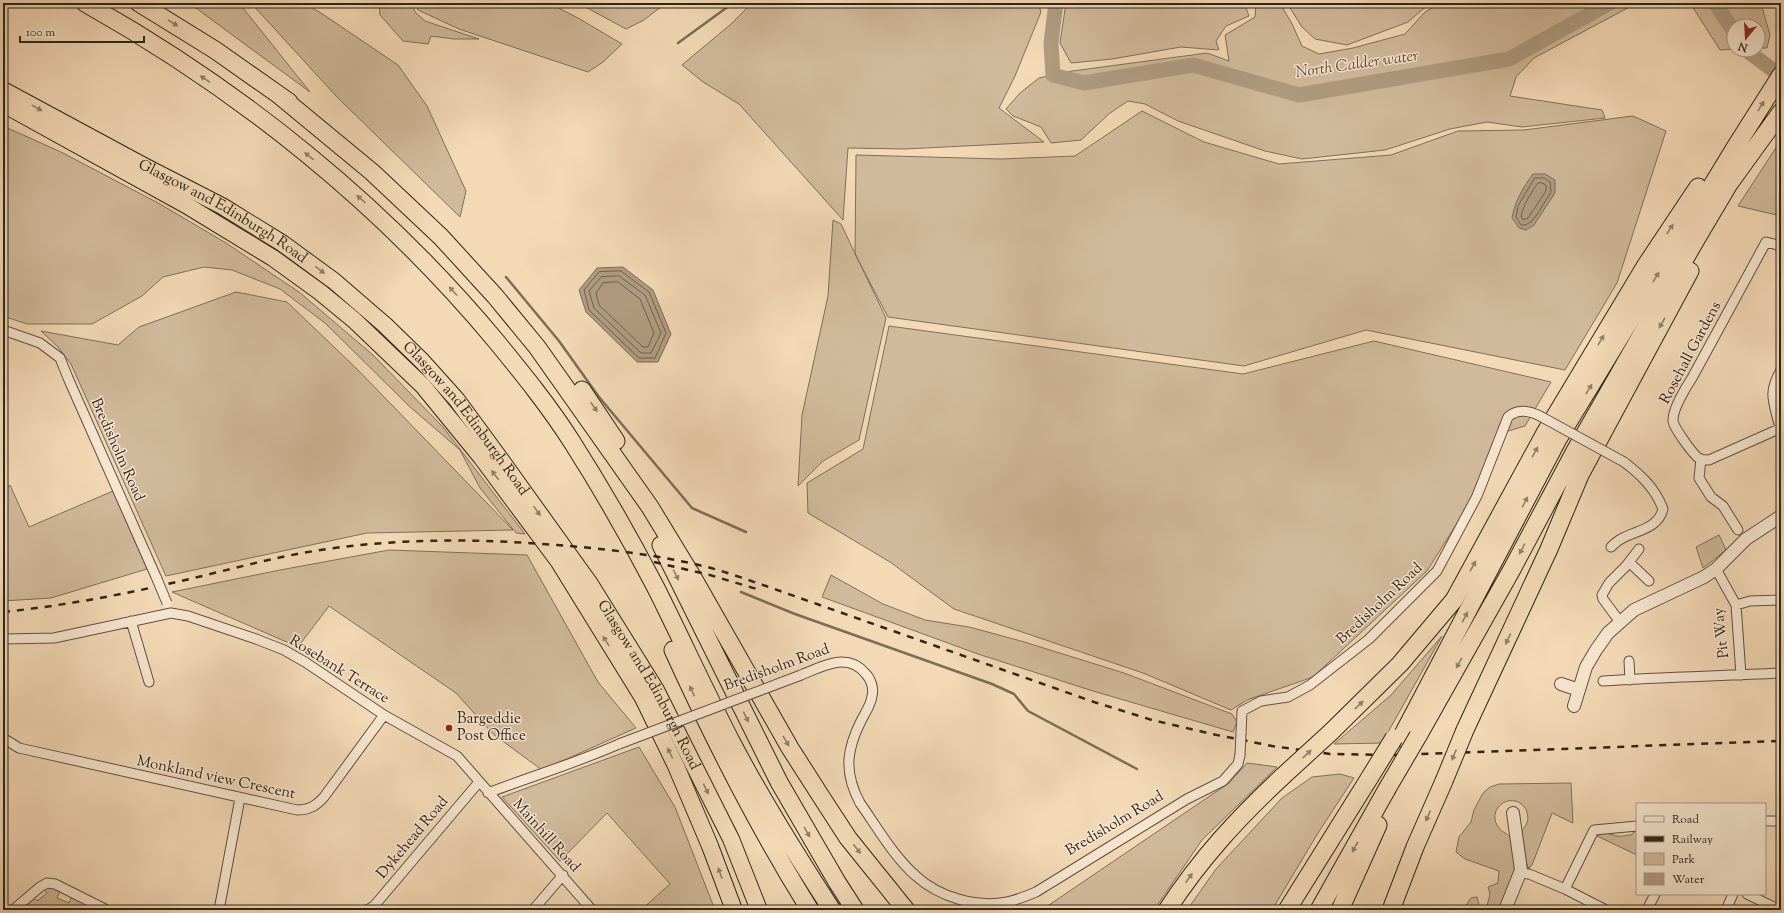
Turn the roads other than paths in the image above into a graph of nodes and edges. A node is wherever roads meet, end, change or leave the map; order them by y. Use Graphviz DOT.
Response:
graph roads {
  1 [pos="84,3"];
  2 [pos="139,3"];
  3 [pos="1781,75"];
  4 [pos="3,90"];
  5 [pos="280,96"];
  6 [pos="3,104"];
  7 [pos="1781,112"];
  8 [pos="1737,158"];
  9 [pos="1781,246"];
  10 [pos="470,309"];
  11 [pos="3,330"];
  12 [pos="1643,330"];
  13 [pos="1781,370"];
  14 [pos="1780,428"];
  15 [pos="604,443"];
  16 [pos="1701,460"];
  17 [pos="1781,516"];
  18 [pos="1738,530"];
  19 [pos="1611,547"];
  20 [pos="1639,549"];
  21 [pos="1629,562"];
  22 [pos="1716,569"];
  23 [pos="1648,581"];
  24 [pos="1781,600"];
  25 [pos="1524,603"];
  26 [pos="1736,605"];
  27 [pos="171,613"];
  28 [pos="131,621"];
  29 [pos="1620,622"];
  30 [pos="3,639"];
  31 [pos="1629,661"];
  32 [pos="1781,673"];
  33 [pos="1741,675"];
  34 [pos="1630,680"];
  35 [pos="1603,681"];
  36 [pos="149,682"];
  37 [pos="1561,684"];
  38 [pos="704,689"];
  39 [pos="1579,690"];
  40 [pos="1574,706"];
  41 [pos="766,707"];
  42 [pos="384,715"];
  43 [pos="3,738"];
  44 [pos="479,782"];
  45 [pos="1382,784"];
  46 [pos="488,792"];
  47 [pos="240,798"];
  48 [pos="1513,814"];
  49 [pos="1781,821"];
  50 [pos="1766,823"];
  51 [pos="1636,826"];
  52 [pos="1520,873"];
  53 [pos="563,875"];
  54 [pos="1565,889"];
  55 [pos="1654,895"];
  56 [pos="1733,895"];
  57 [pos="1749,895"];
  58 [pos="13,910"];
  59 [pos="107,910"];
  60 [pos="218,910"];
  61 [pos="367,910"];
  62 [pos="534,910"];
  63 [pos="592,910"];
  64 [pos="734,910"];
  65 [pos="759,910"];
  66 [pos="810,910"];
  67 [pos="817,910"];
  68 [pos="832,910"];
  69 [pos="855,910"];
  70 [pos="906,910"];
  71 [pos="1167,910"];
  72 [pos="1287,910"];
  73 [pos="1301,910"];
  74 [pos="1319,910"];
  75 [pos="1340,910"];
  76 [pos="1391,910"];
  77 [pos="1505,910"];
  78 [pos="1606,910"];
  79 [pos="1647,910"];
  80 [pos="1726,910"];
  81 [pos="1780,910"];
  10 -- 1 [label="highway, one-way"];
  2 -- 5 [label="highway, one-way"];
  8 -- 3 [label="highway, one-way"];
  4 -- 65 [label="highway, Glasgow and Edinburgh Road, one-way"];
  5 -- 15 [label="highway"];
  5 -- 41 [label="highway, one-way"];
  64 -- 6 [label="highway, Glasgow and Edinburgh Road, one-way"];
  7 -- 8 [label="highway"];
  8 -- 12 [label="highway"];
  8 -- 25 [label="highway, one-way"];
  45 -- 8 [label="highway, one-way"];
  71 -- 8 [label="highway, one-way, bridge"];
  9 -- 16 [label="street, Rosehall Gardens"];
  10 -- 38 [label="highway"];
  66 -- 10 [label="highway, one-way"];
  11 -- 27 [label="street, Bredisholm Road, bridge"];
  12 -- 25 [label="highway"];
  12 -- 45 [label="highway, one-way, bridge"];
  13 -- 14 [label="street"];
  14 -- 16 [label="street"];
  15 -- 41 [label="highway"];
  15 -- 69 [label="highway, one-way"];
  16 -- 18 [label="street"];
  17 -- 22 [label="street"];
  19 -- 46 [label="street, Bredisholm Road, bridge"];
  20 -- 21 [label="street"];
  21 -- 23 [label="street"];
  21 -- 29 [label="street"];
  22 -- 26 [label="street, Pit Way"];
  22 -- 29 [label="street"];
  24 -- 26 [label="street"];
  25 -- 76 [label="highway, one-way, bridge"];
  26 -- 33 [label="street, Pit Way"];
  27 -- 28 [label="street, Rosebank Terrace"];
  27 -- 42 [label="street, Rosebank Terrace"];
  28 -- 30 [label="street, Rosebank Terrace"];
  28 -- 36 [label="street"];
  29 -- 39 [label="street"];
  31 -- 34 [label="street"];
  32 -- 33 [label="street"];
  33 -- 34 [label="street"];
  34 -- 35 [label="street"];
  37 -- 39 [label="street"];
  38 -- 67 [label="highway"];
  38 -- 68 [label="highway"];
  39 -- 40 [label="street"];
  41 -- 70 [label="highway, one-way"];
  42 -- 44 [label="street, Rosebank Terrace"];
  42 -- 47 [label="street, Monkland view Crescent"];
  43 -- 47 [label="street, Monkland view Crescent"];
  44 -- 46 [label="street, Mainhill Road"];
  44 -- 61 [label="street, Dykehead Road"];
  45 -- 72 [label="highway"];
  45 -- 73 [label="highway"];
  45 -- 74 [label="highway, one-way"];
  45 -- 75 [label="highway"];
  46 -- 53 [label="street, Mainhill Road"];
  47 -- 60 [label="street"];
  48 -- 52 [label="street"];
  49 -- 50 [label="street"];
  51 -- 54 [label="street"];
  52 -- 54 [label="street"];
  52 -- 77 [label="street"];
  53 -- 62 [label="street"];
  53 -- 63 [label="street, Mainhill Road"];
  54 -- 78 [label="street"];
  55 -- 79 [label="street"];
  56 -- 80 [label="street"];
  57 -- 81 [label="street"];
  58 -- 59 [label="street"];
}
